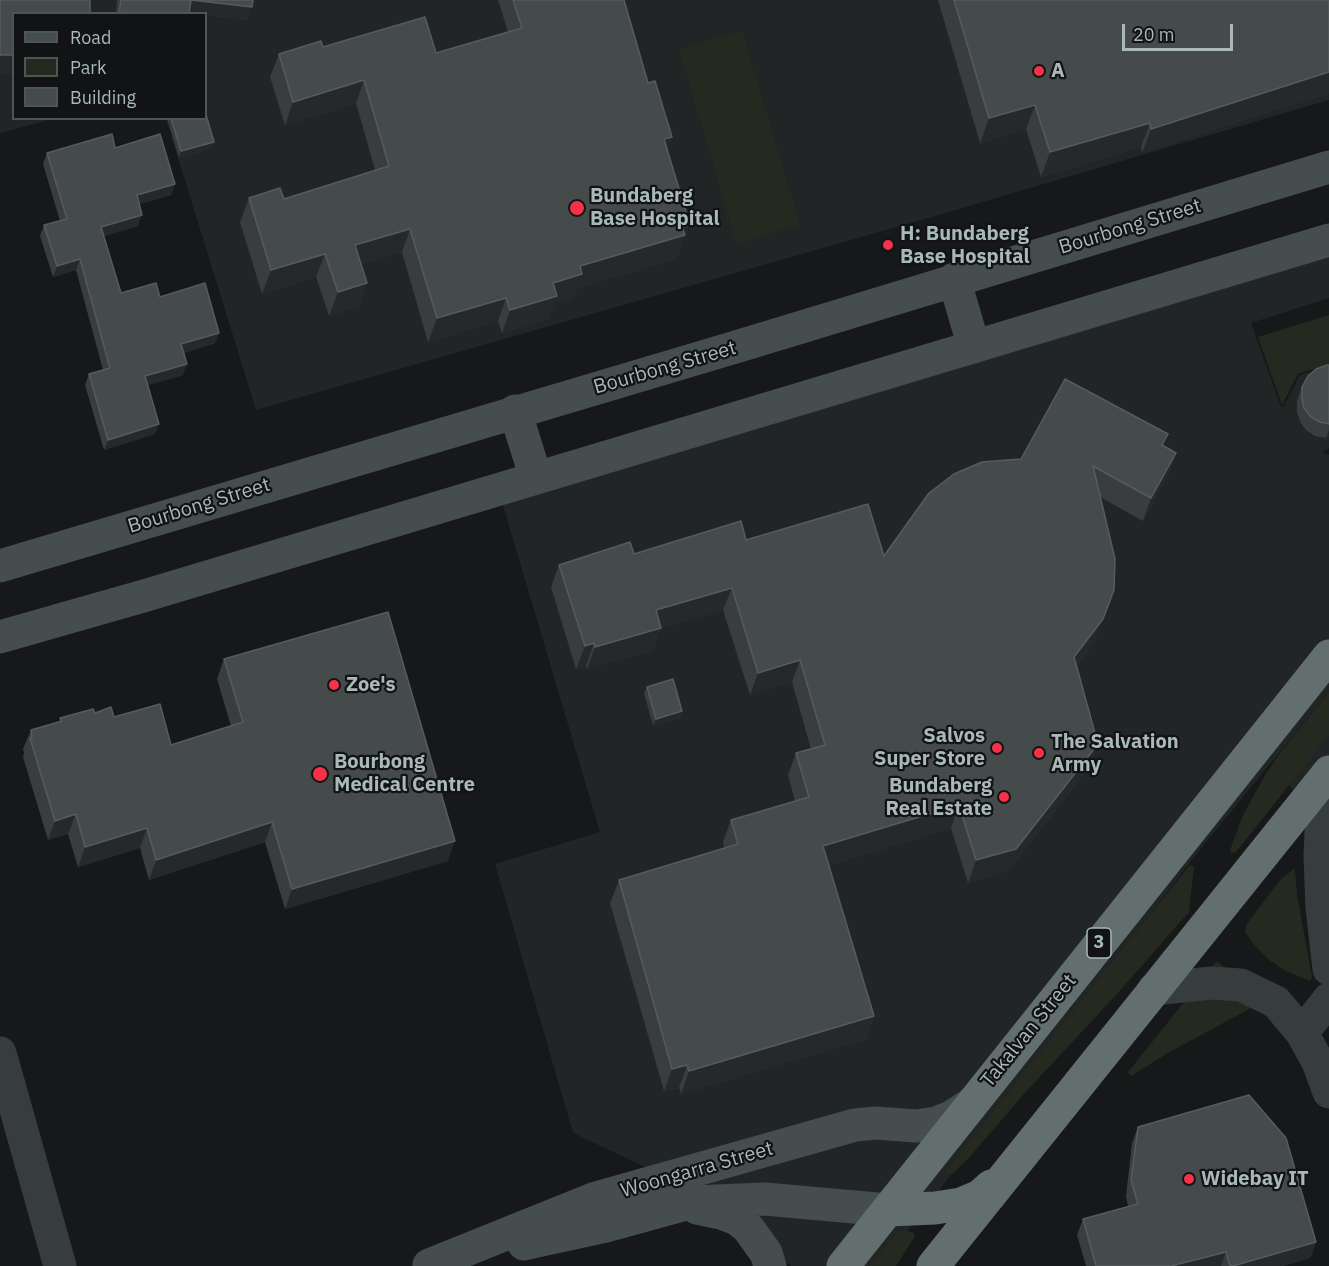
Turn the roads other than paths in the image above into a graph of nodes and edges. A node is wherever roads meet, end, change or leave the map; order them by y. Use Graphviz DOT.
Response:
graph roads {
  1 [pos="1329,167"];
  2 [pos="1329,240"];
  3 [pos="954,279"];
  4 [pos="974,346"];
  5 [pos="515,411"];
  6 [pos="536,478"];
  7 [pos="0,566"];
  8 [pos="0,637"];
  9 [pos="1329,656"];
  10 [pos="1329,772"];
  11 [pos="1329,794"];
  12 [pos="1329,969"];
  13 [pos="1154,989"];
  14 [pos="1329,999"];
  15 [pos="1302,1033"];
  16 [pos="0,1053"];
  17 [pos="1329,1092"];
  18 [pos="971,1104"];
  19 [pos="1007,1174"];
  20 [pos="665,1209"];
  21 [pos="888,1210"];
  22 [pos="427,1265"];
  23 [pos="60,1266"];
  24 [pos="770,1266"];
  25 [pos="843,1266"];
  26 [pos="933,1266"];
  1 -- 3 [label="street, Bourbong Street"];
  2 -- 4 [label="street"];
  3 -- 4 [label="street"];
  3 -- 5 [label="street, Bourbong Street"];
  4 -- 6 [label="street"];
  5 -- 6 [label="street"];
  5 -- 7 [label="street, Bourbong Street"];
  6 -- 8 [label="street"];
  9 -- 18 [label="highway, Takalvan Street / 3"];
  10 -- 13 [label="highway"];
  11 -- 12 [label="street"];
  13 -- 15 [label="street"];
  13 -- 19 [label="highway"];
  14 -- 15 [label="street"];
  15 -- 17 [label="street"];
  16 -- 23 [label="street"];
  18 -- 21 [label="highway, Takalvan Street / 3"];
  18 -- 22 [label="street, Woongarra Street"];
  19 -- 21 [label="highway"];
  19 -- 26 [label="highway"];
  20 -- 21 [label="street, Woongarra Street"];
  20 -- 22 [label="street, Woongarra Street"];
  20 -- 24 [label="street, Woongarra Street"];
  21 -- 25 [label="highway, Takalvan Street / 3"];
}
